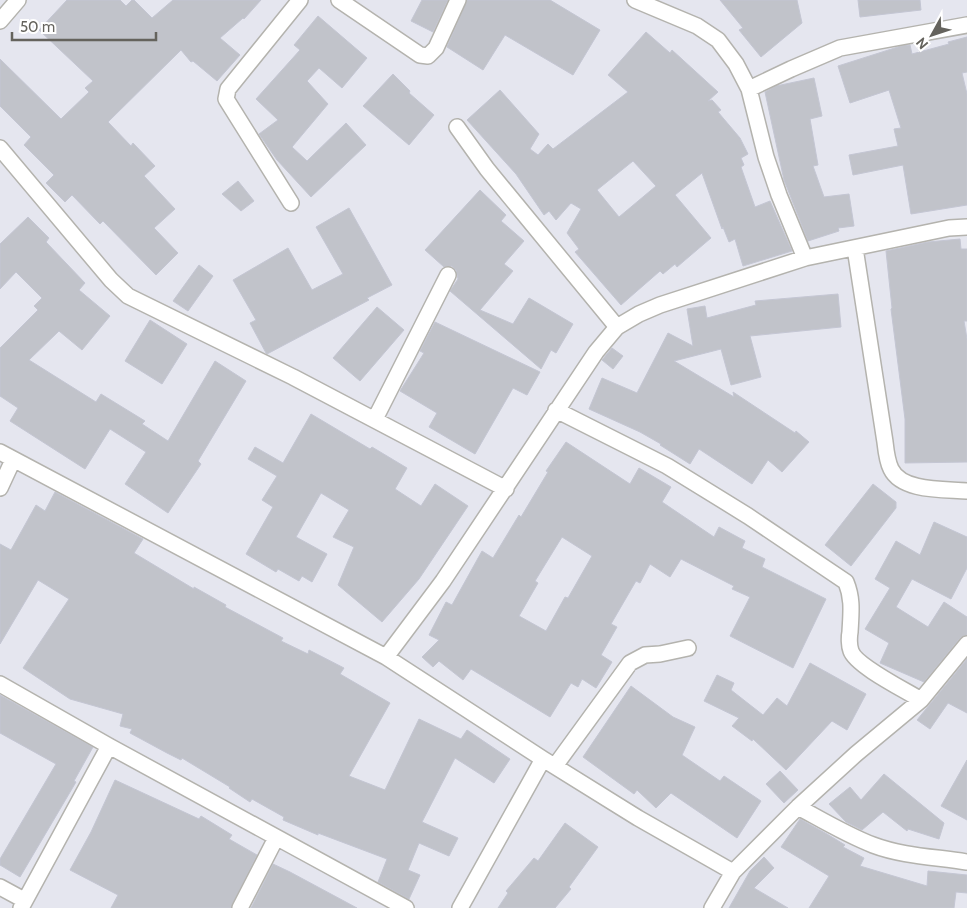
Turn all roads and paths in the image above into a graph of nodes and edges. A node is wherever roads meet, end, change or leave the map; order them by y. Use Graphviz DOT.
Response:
graph roads {
  1 [pos="18,0"];
  2 [pos="300,0"];
  3 [pos="339,0"];
  4 [pos="458,0"];
  5 [pos="635,0"];
  6 [pos="0,21"];
  7 [pos="967,26"];
  8 [pos="749,89"];
  9 [pos="456,127"];
  10 [pos="0,148"];
  11 [pos="291,203"];
  12 [pos="967,227"];
  13 [pos="855,248"];
  14 [pos="805,258"];
  15 [pos="448,275"];
  16 [pos="617,327"];
  17 [pos="556,410"];
  18 [pos="375,419"];
  19 [pos="6,456"];
  20 [pos="0,488"];
  21 [pos="506,490"];
  22 [pos="967,491"];
  23 [pos="967,644"];
  24 [pos="688,648"];
  25 [pos="386,657"];
  26 [pos="0,684"];
  27 [pos="921,700"];
  28 [pos="109,746"];
  29 [pos="548,763"];
  30 [pos="798,807"];
  31 [pos="276,838"];
  32 [pos="967,862"];
  33 [pos="733,872"];
  34 [pos="0,887"];
  35 [pos="22,904"];
  36 [pos="240,908"];
  37 [pos="406,908"];
  38 [pos="460,908"];
  39 [pos="712,908"];
  1 -- 6 [label="street"];
  2 -- 11 [label="street"];
  3 -- 4 [label="street"];
  5 -- 8 [label="street"];
  7 -- 8 [label="street"];
  8 -- 14 [label="street"];
  9 -- 16 [label="street"];
  10 -- 18 [label="street"];
  12 -- 13 [label="street"];
  13 -- 14 [label="street"];
  13 -- 22 [label="street"];
  14 -- 16 [label="street"];
  15 -- 18 [label="street"];
  16 -- 17 [label="street"];
  17 -- 21 [label="street"];
  17 -- 27 [label="street"];
  18 -- 21 [label="street"];
  19 -- 20 [label="street"];
  19 -- 25 [label="street"];
  21 -- 25 [label="street"];
  23 -- 27 [label="street"];
  24 -- 29 [label="street"];
  25 -- 29 [label="street"];
  26 -- 28 [label="street"];
  27 -- 30 [label="street"];
  28 -- 31 [label="street"];
  28 -- 35 [label="street"];
  29 -- 33 [label="street"];
  29 -- 38 [label="street"];
  30 -- 32 [label="street"];
  30 -- 33 [label="street"];
  31 -- 36 [label="street"];
  31 -- 37 [label="street"];
  33 -- 39 [label="street"];
  34 -- 35 [label="street"];
}
